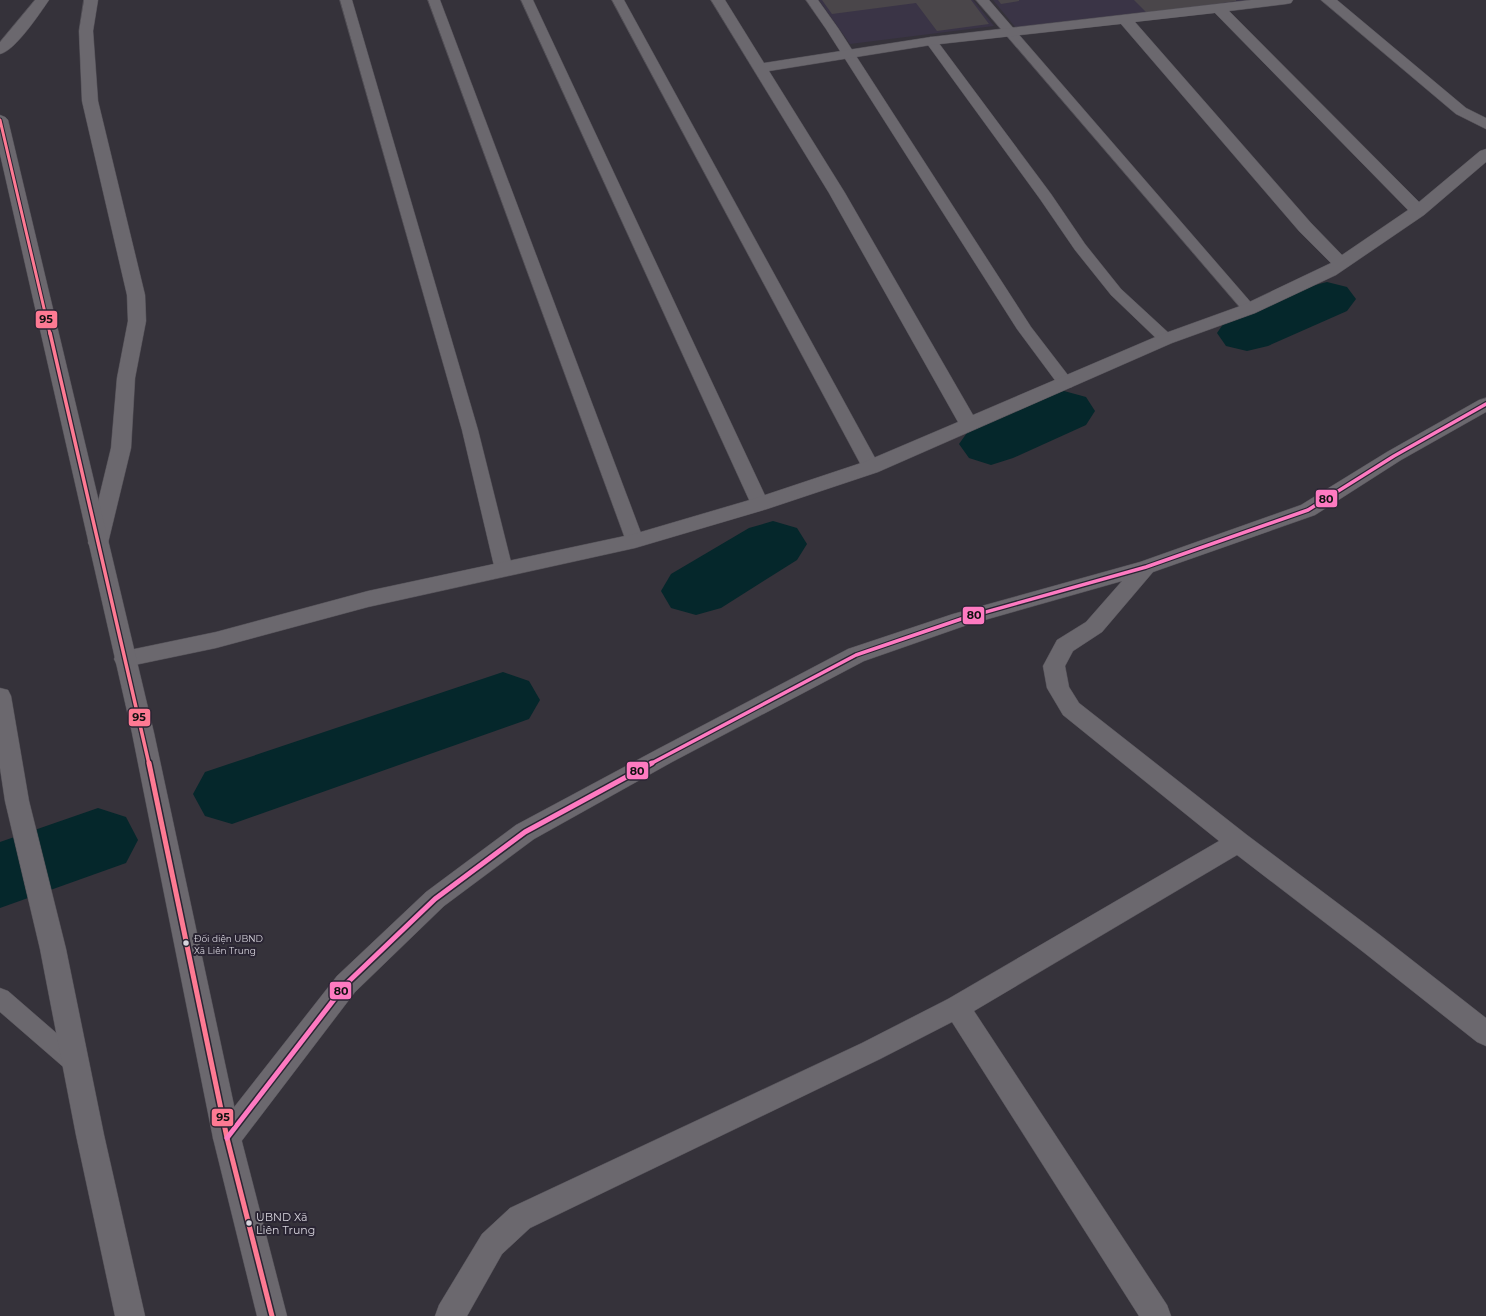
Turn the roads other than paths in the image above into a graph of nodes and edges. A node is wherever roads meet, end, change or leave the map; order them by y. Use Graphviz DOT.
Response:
graph roads {
  1 [pos="42,0"];
  2 [pos="91,0"];
  3 [pos="346,0"];
  4 [pos="434,0"];
  5 [pos="526,0"];
  6 [pos="618,0"];
  7 [pos="718,0"];
  8 [pos="812,0"];
  9 [pos="982,0"];
  10 [pos="1286,0"];
  11 [pos="1328,0"];
  12 [pos="1218,8"];
  13 [pos="1125,20"];
  14 [pos="1012,33"];
  15 [pos="931,41"];
  16 [pos="0,50"];
  17 [pos="849,55"];
  18 [pos="761,68"];
  19 [pos="0,120"];
  20 [pos="1486,124"];
  21 [pos="1486,154"];
  22 [pos="1418,211"];
  23 [pos="1342,264"];
  24 [pos="1249,308"];
  25 [pos="1166,339"];
  26 [pos="1066,383"];
  27 [pos="1486,404"];
  28 [pos="969,425"];
  29 [pos="871,467"];
  30 [pos="760,504"];
  31 [pos="635,541"];
  32 [pos="98,543"];
  33 [pos="1146,567"];
  34 [pos="504,570"];
  35 [pos="124,659"];
  36 [pos="0,696"];
  37 [pos="1238,842"];
  38 [pos="0,998"];
  39 [pos="957,1007"];
  40 [pos="1486,1034"];
  41 [pos="76,1064"];
  42 [pos="227,1138"];
  43 [pos="130,1316"];
  44 [pos="272,1316"];
  45 [pos="450,1316"];
  46 [pos="1156,1316"];
  1 -- 16 [label="street"];
  2 -- 32 [label="street"];
  3 -- 34 [label="lane"];
  4 -- 31 [label="lane"];
  5 -- 30 [label="lane"];
  6 -- 29 [label="lane"];
  7 -- 18 [label="street"];
  8 -- 17 [label="lane"];
  9 -- 14 [label="lane"];
  10 -- 12 [label="street"];
  11 -- 20 [label="street"];
  12 -- 13 [label="street"];
  12 -- 22 [label="street"];
  13 -- 14 [label="street"];
  13 -- 23 [label="street"];
  14 -- 15 [label="street"];
  14 -- 24 [label="lane"];
  15 -- 17 [label="street"];
  15 -- 25 [label="lane"];
  17 -- 18 [label="street"];
  17 -- 26 [label="lane"];
  18 -- 28 [label="street"];
  19 -- 32 [label="street"];
  21 -- 22 [label="street"];
  22 -- 23 [label="street"];
  23 -- 24 [label="street"];
  24 -- 25 [label="street"];
  25 -- 26 [label="street"];
  26 -- 28 [label="street"];
  27 -- 33 [label="street"];
  28 -- 29 [label="street"];
  29 -- 30 [label="street"];
  30 -- 31 [label="street"];
  31 -- 34 [label="street"];
  32 -- 35 [label="street"];
  33 -- 37 [label="street"];
  33 -- 42 [label="street"];
  34 -- 35 [label="street"];
  35 -- 42 [label="street"];
  36 -- 41 [label="street"];
  37 -- 39 [label="street"];
  37 -- 40 [label="street"];
  38 -- 41 [label="lane"];
  39 -- 45 [label="street"];
  39 -- 46 [label="street"];
  41 -- 43 [label="street"];
  42 -- 44 [label="street"];
}
